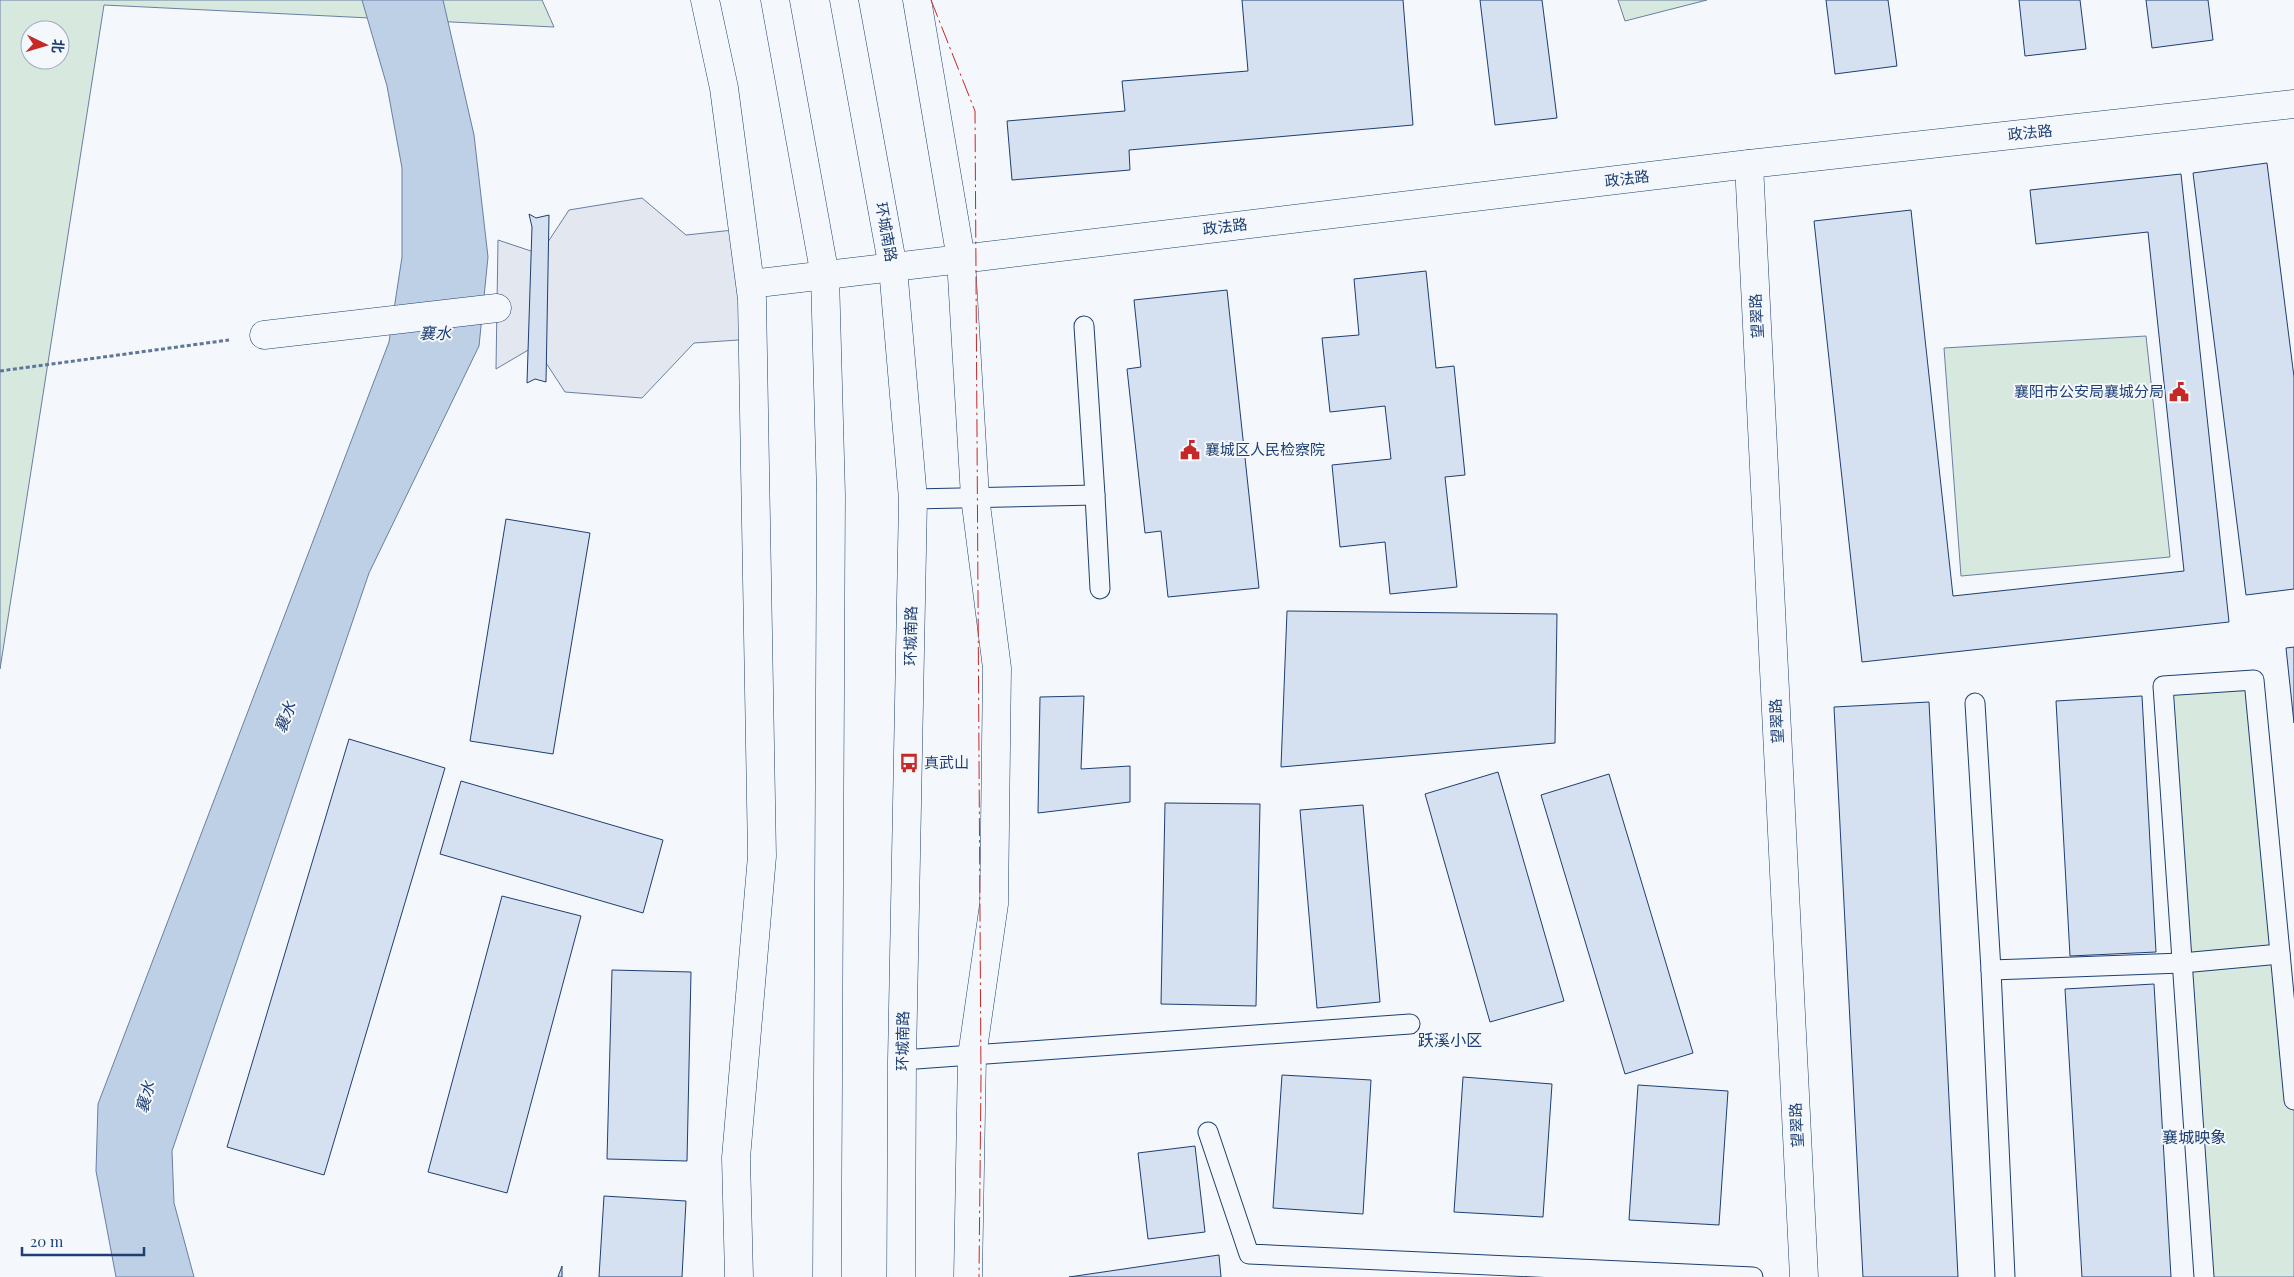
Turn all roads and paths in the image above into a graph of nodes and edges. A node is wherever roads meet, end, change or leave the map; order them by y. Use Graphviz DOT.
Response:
graph roads {
  1 [pos="705,0"];
  2 [pos="775,0"];
  3 [pos="844,0"];
  4 [pos="917,0"];
  5 [pos="2294,104"];
  6 [pos="1749,164"];
  7 [pos="961,259"];
  8 [pos="893,268"];
  9 [pos="825,276"];
  10 [pos="751,284"];
  11 [pos="497,308"];
  12 [pos="1084,326"];
  13 [pos="264,335"];
  14 [pos="0,371"];
  15 [pos="1095,494"];
  16 [pos="975,498"];
  17 [pos="913,499"];
  18 [pos="1100,589"];
  19 [pos="1975,703"];
  20 [pos="2280,954"];
  21 [pos="2182,963"];
  22 [pos="1990,970"];
  23 [pos="1410,1024"];
  24 [pos="972,1056"];
  25 [pos="902,1060"];
  26 [pos="2294,1100"];
  27 [pos="1208,1132"];
  28 [pos="739,1277"];
  29 [pos="827,1277"];
  30 [pos="901,1277"];
  31 [pos="968,1277"];
  32 [pos="1754,1277"];
  33 [pos="1804,1277"];
  34 [pos="2005,1277"];
  35 [pos="2204,1277"];
  1 -- 10 [label="main road"];
  2 -- 9 [label="main road"];
  3 -- 8 [label="main road, 环城南路"];
  4 -- 7 [label="main road"];
  5 -- 6 [label="main road, 政法路"];
  6 -- 7 [label="main road, 政法路"];
  6 -- 33 [label="main road, 望翠路"];
  7 -- 8 [label="main road, 政法路"];
  7 -- 16 [label="main road"];
  8 -- 9 [label="main road, 政法路"];
  8 -- 17 [label="main road, 环城南路"];
  9 -- 10 [label="main road, 政法路"];
  9 -- 29 [label="main road"];
  10 -- 28 [label="main road"];
  11 -- 13 [label="main road"];
  12 -- 15 [label="lane"];
  13 -- 14 [label="path"];
  15 -- 16 [label="lane"];
  15 -- 18 [label="lane"];
  16 -- 17 [label="lane"];
  16 -- 24 [label="main road"];
  17 -- 25 [label="main road, 环城南路"];
  19 -- 22 [label="lane"];
  20 -- 21 [label="lane"];
  20 -- 21 [label="lane"];
  20 -- 26 [label="lane"];
  21 -- 22 [label="lane"];
  21 -- 35 [label="lane"];
  22 -- 34 [label="lane"];
  23 -- 24 [label="lane"];
  24 -- 25 [label="lane"];
  24 -- 31 [label="main road"];
  25 -- 30 [label="main road, 环城南路"];
  27 -- 32 [label="lane"];
}
